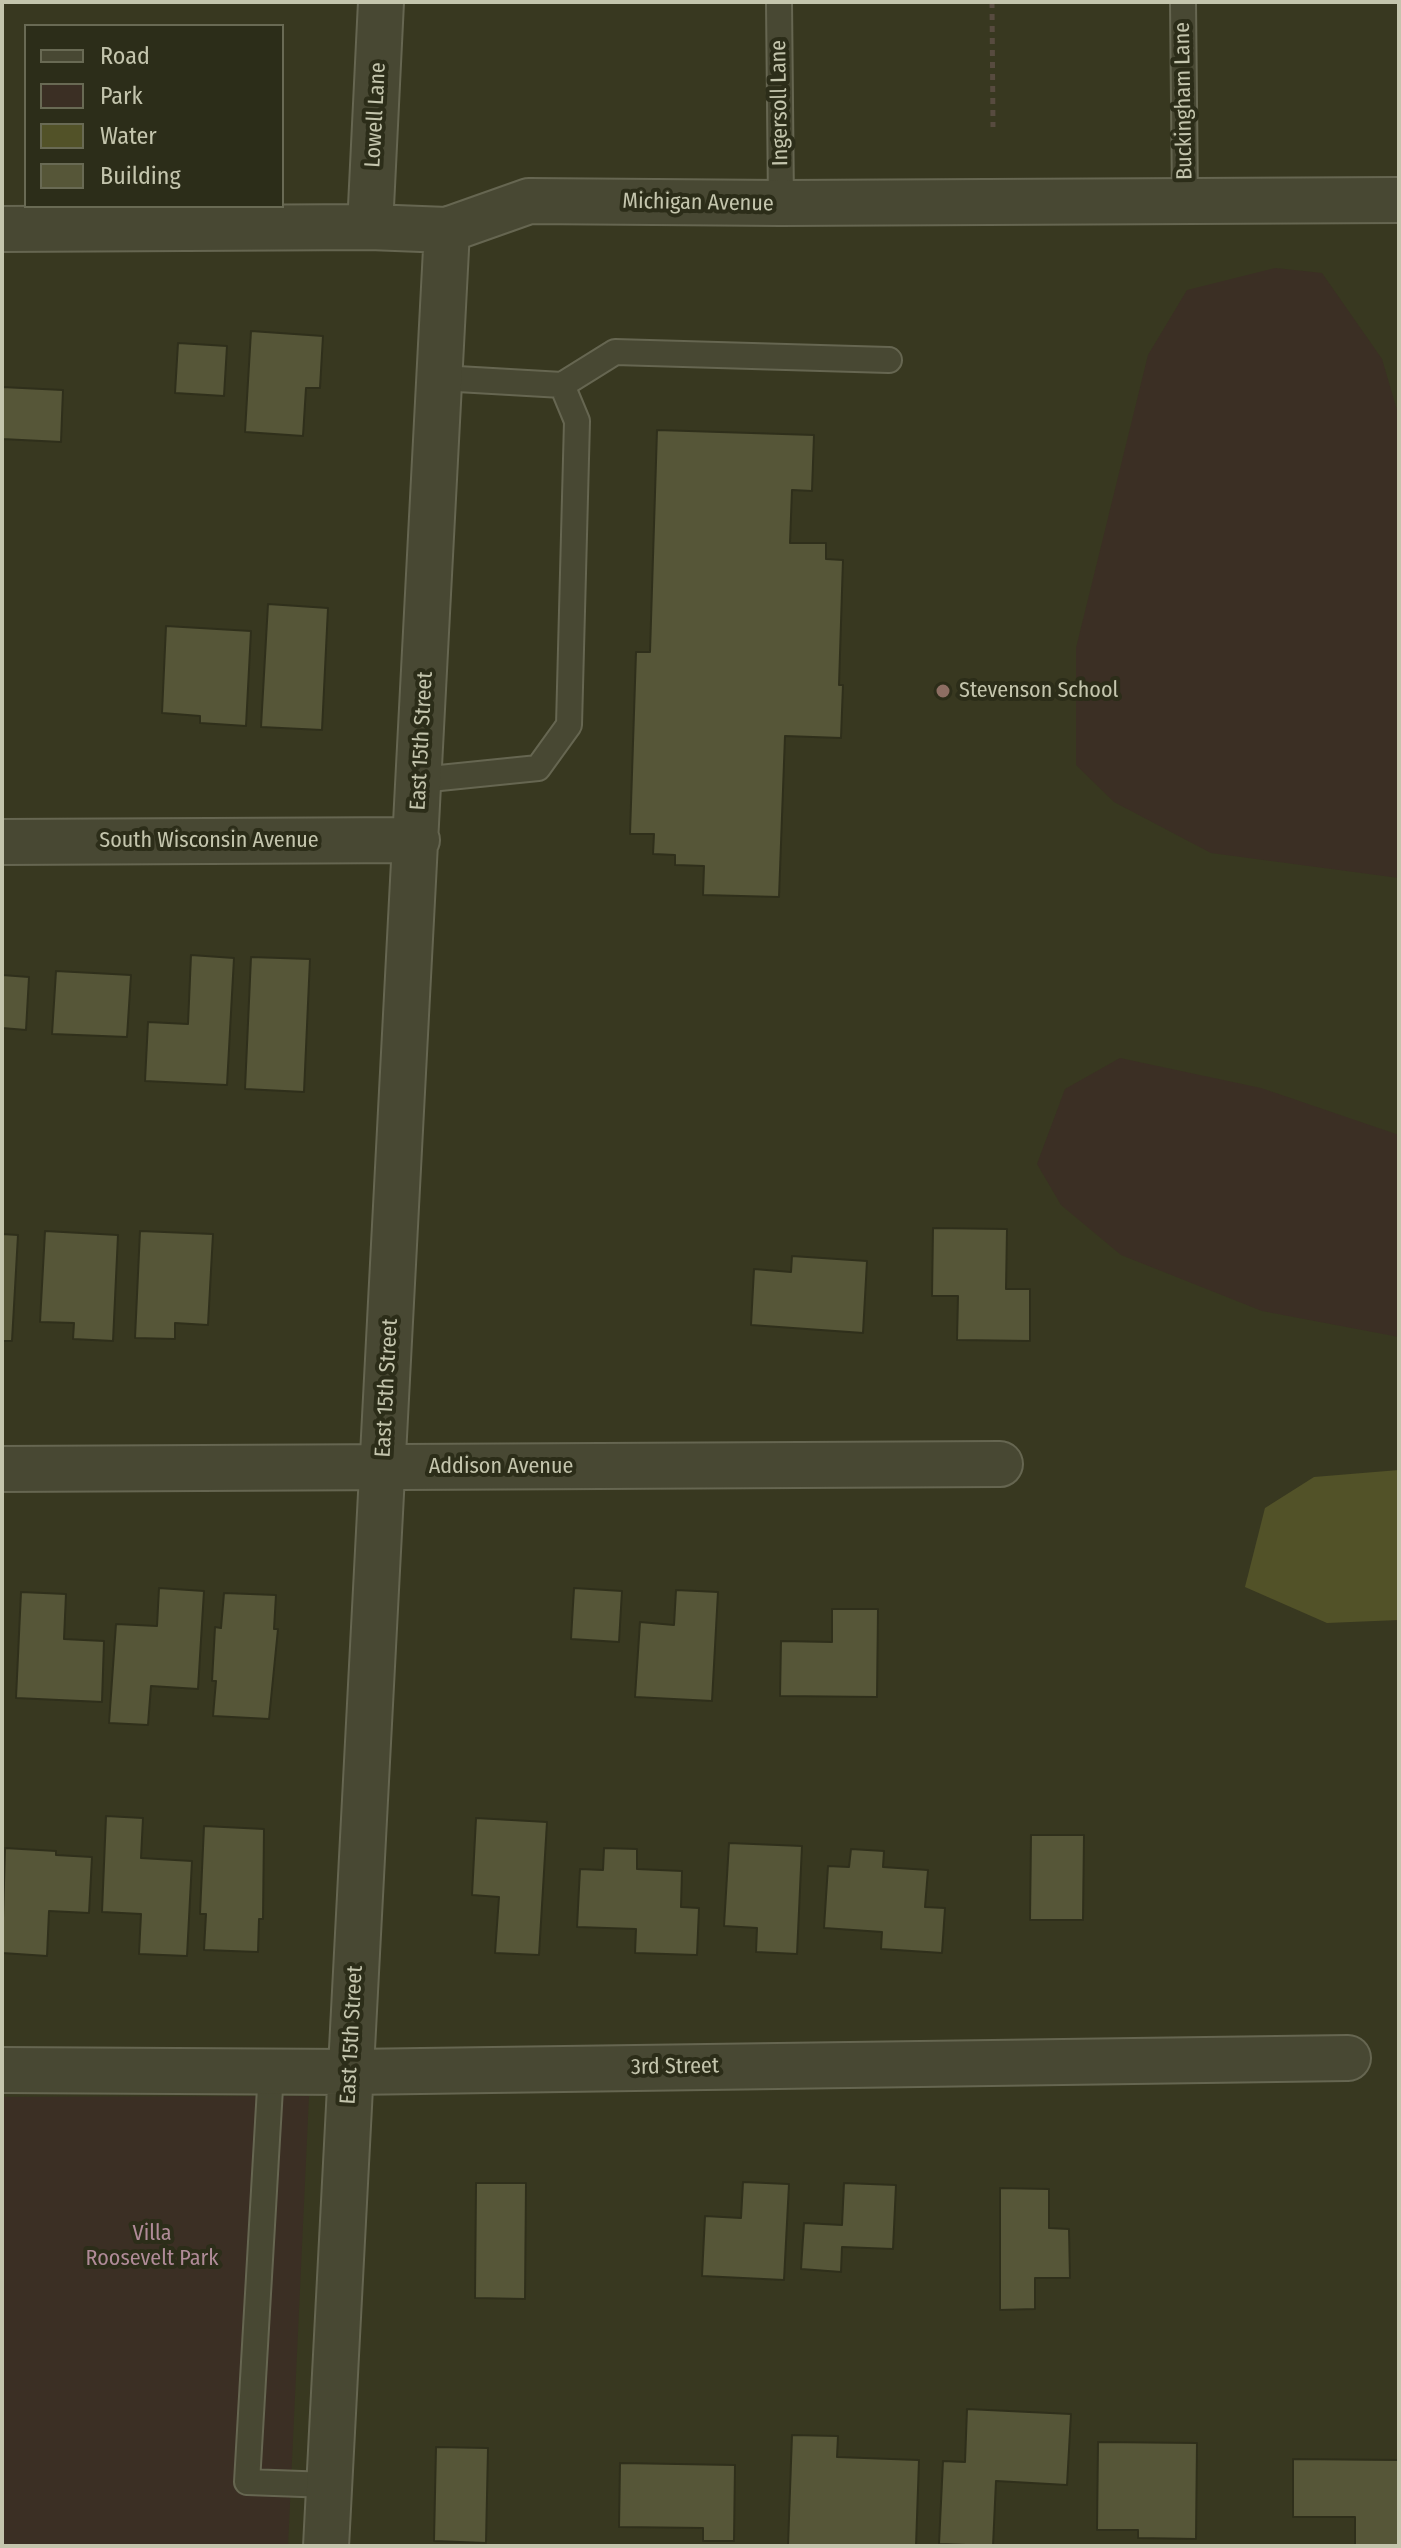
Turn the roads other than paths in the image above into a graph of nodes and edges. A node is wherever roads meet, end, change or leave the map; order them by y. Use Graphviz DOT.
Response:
graph roads {
  1 [pos="381,2"];
  2 [pos="779,2"];
  3 [pos="1183,2"];
  4 [pos="1399,200"];
  5 [pos="1185,201"];
  6 [pos="781,203"];
  7 [pos="370,227"];
  8 [pos="2,229"];
  9 [pos="447,230"];
  10 [pos="889,360"];
  11 [pos="440,378"];
  12 [pos="562,385"];
  13 [pos="420,780"];
  14 [pos="417,840"];
  15 [pos="2,842"];
  16 [pos="1000,1464"];
  17 [pos="383,1468"];
  18 [pos="2,1469"];
  19 [pos="1348,2058"];
  20 [pos="2,2070"];
  21 [pos="271,2071"];
  22 [pos="350,2072"];
  23 [pos="329,2485"];
  24 [pos="326,2546"];
  1 -- 7 [label="street, Lowell Lane"];
  2 -- 6 [label="lane, Ingersoll Lane"];
  3 -- 5 [label="lane, Buckingham Lane"];
  4 -- 5 [label="street, Michigan Avenue"];
  5 -- 6 [label="street, Michigan Avenue"];
  6 -- 9 [label="street, Michigan Avenue"];
  7 -- 8 [label="street, Michigan Avenue"];
  7 -- 9 [label="street, Michigan Avenue"];
  9 -- 11 [label="street, East 15th Street"];
  10 -- 12 [label="lane"];
  11 -- 12 [label="lane"];
  11 -- 13 [label="street, East 15th Street"];
  12 -- 13 [label="lane"];
  13 -- 14 [label="street, East 15th Street"];
  14 -- 15 [label="street, South Wisconsin Avenue"];
  14 -- 17 [label="street, East 15th Street"];
  16 -- 17 [label="street, Addison Avenue"];
  17 -- 18 [label="street, Addison Avenue"];
  17 -- 22 [label="street, East 15th Street"];
  19 -- 22 [label="street, 3rd Street"];
  20 -- 21 [label="street, 3rd Street"];
  21 -- 22 [label="street, 3rd Street"];
  21 -- 23 [label="lane"];
  22 -- 23 [label="street, East 15th Street"];
  23 -- 24 [label="street, East 15th Street"];
}
